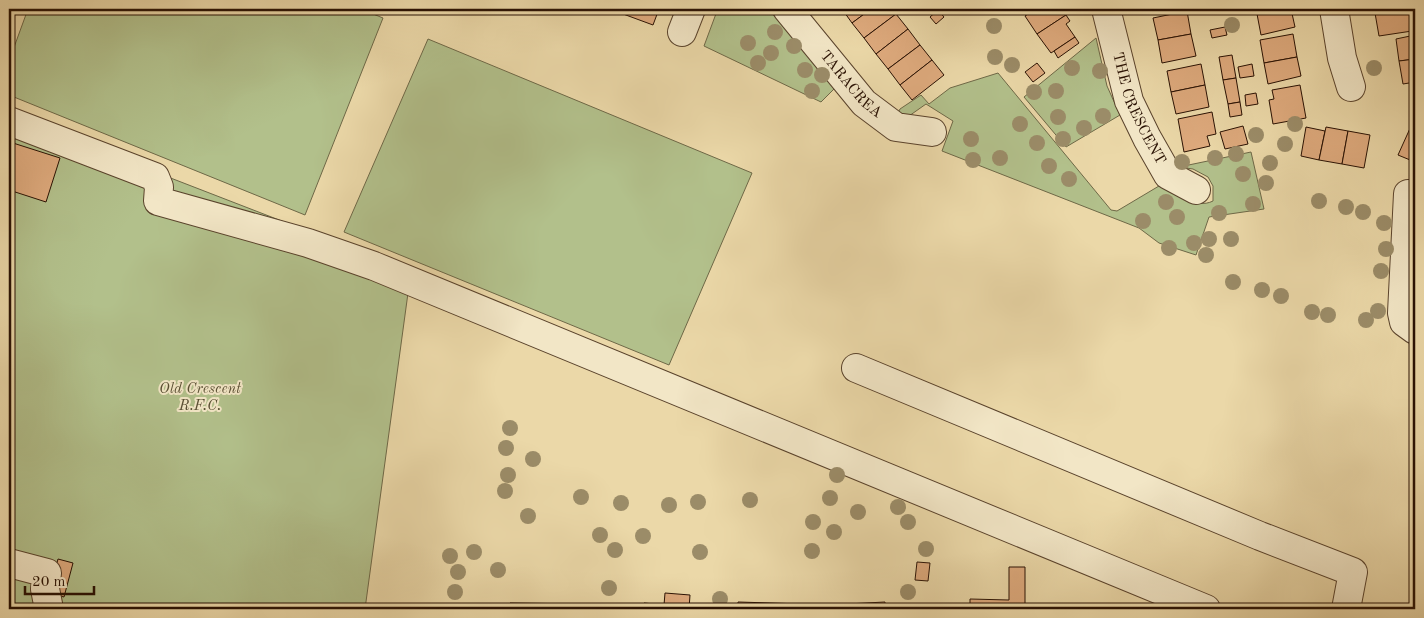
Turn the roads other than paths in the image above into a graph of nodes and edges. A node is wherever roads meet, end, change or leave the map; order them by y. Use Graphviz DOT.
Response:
graph roads {
  1 [pos="788,9"];
  2 [pos="1106,9"];
  3 [pos="1334,9"];
  4 [pos="1351,87"];
  5 [pos="9,120"];
  6 [pos="932,132"];
  7 [pos="1196,190"];
  8 [pos="1408,194"];
  9 [pos="1415,330"];
  10 [pos="856,368"];
  11 [pos="9,563"];
  12 [pos="50,609"];
  13 [pos="1206,609"];
  14 [pos="1346,609"];
  1 -- 6 [label="street, TARACREA"];
  2 -- 7 [label="street, THE CRESCENT"];
  3 -- 4 [label="street"];
  5 -- 13 [label="street"];
  8 -- 9 [label="street"];
  10 -- 14 [label="street"];
  11 -- 12 [label="street"];
}
